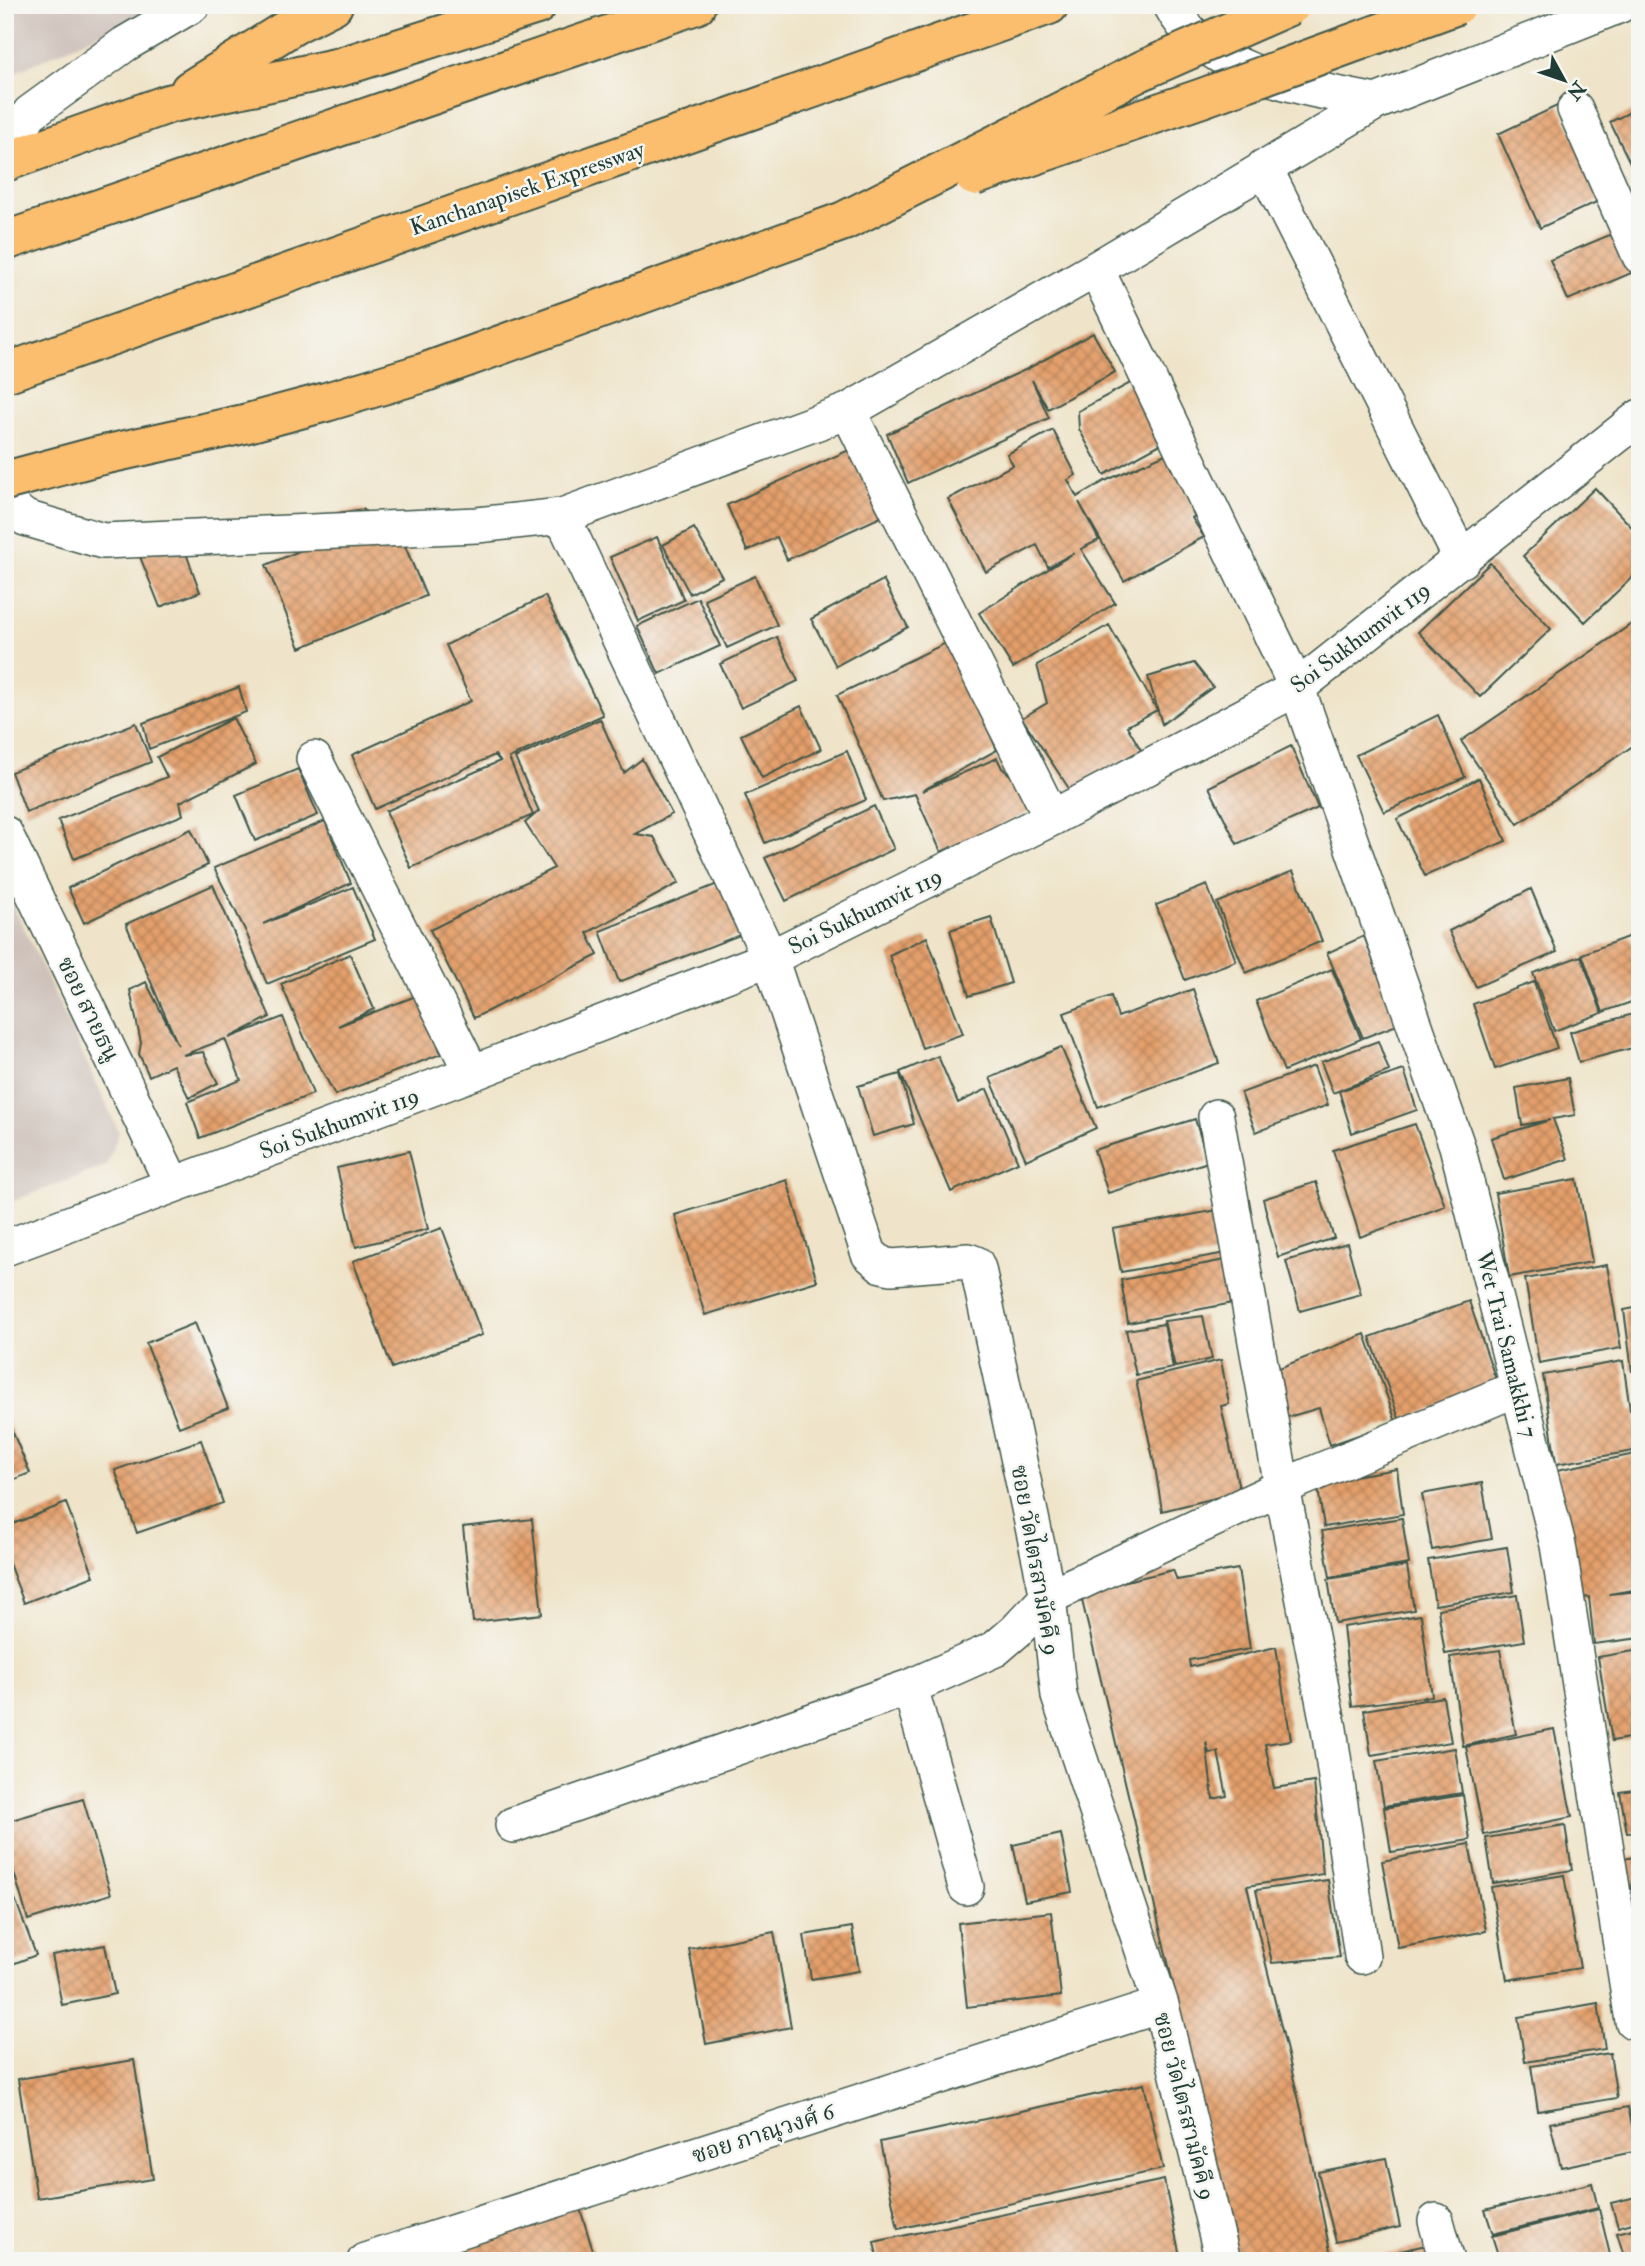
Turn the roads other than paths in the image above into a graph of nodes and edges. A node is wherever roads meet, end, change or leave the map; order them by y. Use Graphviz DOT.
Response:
graph roads {
  1 [pos="192,5"];
  2 [pos="333,5"];
  3 [pos="537,5"];
  4 [pos="696,5"];
  5 [pos="1049,5"];
  6 [pos="1171,5"];
  7 [pos="1291,5"];
  8 [pos="1457,5"];
  9 [pos="1620,5"];
  10 [pos="1376,102"];
  11 [pos="168,104"];
  12 [pos="1575,109"];
  13 [pos="5,153"];
  14 [pos="5,162"];
  15 [pos="1264,167"];
  16 [pos="844,221"];
  17 [pos="5,241"];
  18 [pos="1640,256"];
  19 [pos="1096,270"];
  20 [pos="5,373"];
  21 [pos="848,411"];
  22 [pos="1640,418"];
  23 [pos="5,481"];
  24 [pos="5,502"];
  25 [pos="562,516"];
  26 [pos="1462,560"];
  27 [pos="1297,688"];
  28 [pos="314,759"];
  29 [pos="1052,818"];
  30 [pos="5,834"];
  31 [pos="771,958"];
  32 [pos="472,1073"];
  33 [pos="1216,1117"];
  34 [pos="173,1185"];
  35 [pos="5,1248"];
  36 [pos="1518,1388"];
  37 [pos="1282,1487"];
  38 [pos="1048,1597"];
  39 [pos="911,1686"];
  40 [pos="513,1825"];
  41 [pos="966,1887"];
  42 [pos="1362,1956"];
  43 [pos="1161,2005"];
  44 [pos="1633,2021"];
  45 [pos="1436,2221"];
  46 [pos="365,2261"];
  47 [pos="1223,2261"];
  48 [pos="1447,2261"];
  1 -- 13 [label="street"];
  2 -- 11 [label="highway"];
  3 -- 11 [label="highway"];
  4 -- 17 [label="highway"];
  5 -- 20 [label="highway, Kanchanapisek Expressway"];
  6 -- 10 [label="street"];
  7 -- 16 [label="highway, bridge"];
  8 -- 16 [label="highway, bridge"];
  9 -- 10 [label="street"];
  10 -- 15 [label="street"];
  11 -- 14 [label="highway"];
  12 -- 18 [label="street"];
  15 -- 19 [label="street"];
  15 -- 26 [label="street"];
  16 -- 23 [label="highway, bridge"];
  19 -- 21 [label="street"];
  19 -- 27 [label="street, Wet Trai Samakkhi 7"];
  21 -- 25 [label="street"];
  21 -- 29 [label="street"];
  22 -- 26 [label="street, Soi Sukhumvit 119"];
  24 -- 25 [label="street"];
  25 -- 31 [label="street"];
  26 -- 27 [label="street, Soi Sukhumvit 119"];
  27 -- 29 [label="street, Soi Sukhumvit 119"];
  27 -- 36 [label="street, Wet Trai Samakkhi 7"];
  28 -- 32 [label="street"];
  29 -- 31 [label="street, Soi Sukhumvit 119"];
  30 -- 34 [label="street, ซอย สายธนู"];
  31 -- 32 [label="street, Soi Sukhumvit 119"];
  31 -- 38 [label="street, ซอย วัดไตรสามัคคี 9"];
  32 -- 34 [label="street, Soi Sukhumvit 119"];
  33 -- 37 [label="street"];
  34 -- 35 [label="street, Soi Sukhumvit 119"];
  36 -- 37 [label="street"];
  36 -- 44 [label="street, Wet Trai Samakkhi 7"];
  37 -- 38 [label="street"];
  37 -- 42 [label="street"];
  38 -- 39 [label="street"];
  38 -- 43 [label="street, ซอย วัดไตรสามัคคี 9"];
  39 -- 40 [label="street"];
  39 -- 41 [label="street"];
  43 -- 46 [label="street, ซอย ภาณุวงศ์ 6"];
  43 -- 47 [label="street, ซอย วัดไตรสามัคคี 9"];
  45 -- 48 [label="street"];
}
